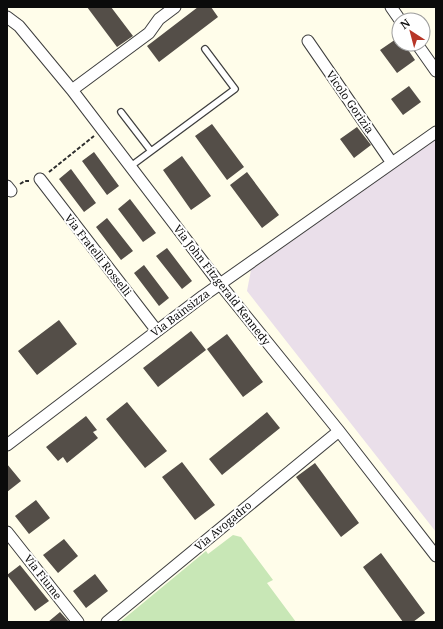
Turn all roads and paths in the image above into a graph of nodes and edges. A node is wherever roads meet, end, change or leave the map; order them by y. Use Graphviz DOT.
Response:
graph roads {
  1 [pos="175,7"];
  2 [pos="7,17"];
  3 [pos="308,41"];
  4 [pos="205,48"];
  5 [pos="423,52"];
  6 [pos="436,71"];
  7 [pos="72,90"];
  8 [pos="121,112"];
  9 [pos="103,129"];
  10 [pos="436,132"];
  11 [pos="151,151"];
  12 [pos="392,163"];
  13 [pos="131,166"];
  14 [pos="40,179"];
  15 [pos="9,189"];
  16 [pos="220,284"];
  17 [pos="157,331"];
  18 [pos="339,431"];
  19 [pos="7,445"];
  20 [pos="7,532"];
  21 [pos="436,556"];
  22 [pos="78,622"];
  23 [pos="107,622"];
  1 -- 7 [label="street"];
  2 -- 7 [label="street, Via John Fitzgerald Kennedy"];
  3 -- 12 [label="street, Vicolo Gorizia"];
  4 -- 11 [label="lane"];
  5 -- 6 [label="street"];
  7 -- 9 [label="street, Via John Fitzgerald Kennedy"];
  8 -- 11 [label="lane"];
  9 -- 13 [label="street, Via John Fitzgerald Kennedy"];
  9 -- 14 [label="path"];
  10 -- 12 [label="street, Via Bainsizza"];
  11 -- 13 [label="lane"];
  12 -- 16 [label="street, Via Bainsizza"];
  13 -- 16 [label="street, Via John Fitzgerald Kennedy"];
  14 -- 15 [label="path"];
  14 -- 17 [label="street, Via Fratelli Rosselli"];
  16 -- 17 [label="street, Via Bainsizza"];
  16 -- 18 [label="street, Via John Fitzgerald Kennedy"];
  17 -- 19 [label="street, Via Bainsizza"];
  18 -- 21 [label="street, Via John Fitzgerald Kennedy"];
  18 -- 23 [label="street, Via Avogadro"];
  20 -- 22 [label="street, Via Fiume"];
}
